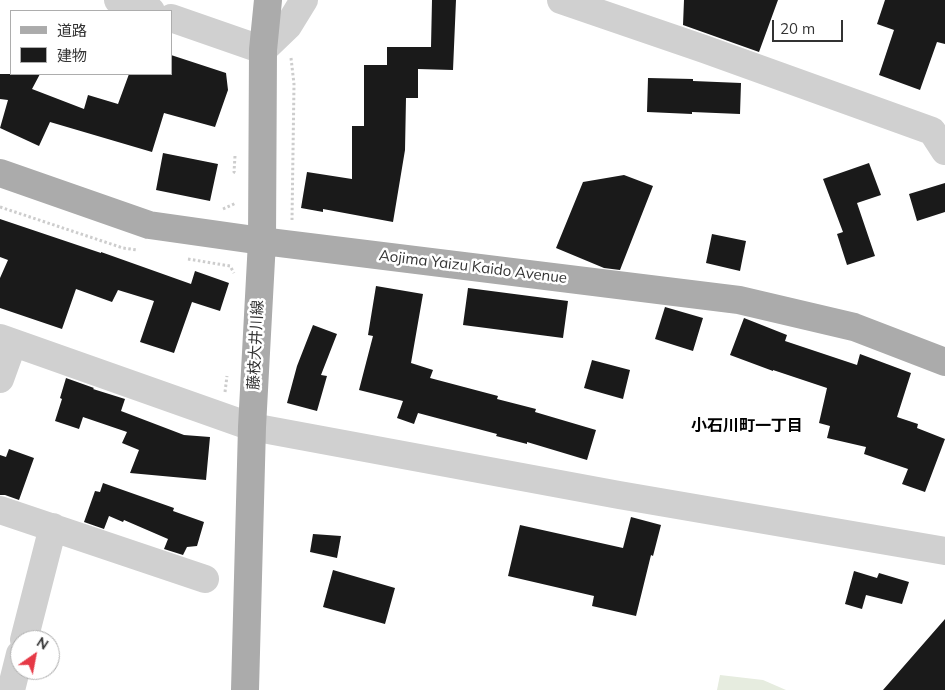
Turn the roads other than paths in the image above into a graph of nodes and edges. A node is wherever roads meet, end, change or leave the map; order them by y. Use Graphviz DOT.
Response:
graph roads {
  1 [pos="118,0"];
  2 [pos="268,0"];
  3 [pos="304,0"];
  4 [pos="561,0"];
  5 [pos="148,10"];
  6 [pos="172,18"];
  7 [pos="263,50"];
  8 [pos="945,150"];
  9 [pos="0,173"];
  10 [pos="262,241"];
  11 [pos="7,340"];
  12 [pos="945,362"];
  13 [pos="0,379"];
  14 [pos="252,427"];
  15 [pos="0,510"];
  16 [pos="53,527"];
  17 [pos="945,551"];
  18 [pos="206,579"];
  19 [pos="27,630"];
  20 [pos="245,690"];
  1 -- 5 [label="street"];
  2 -- 7 [label="main road, 藤枝大井川線"];
  3 -- 7 [label="street"];
  4 -- 8 [label="street"];
  6 -- 7 [label="street"];
  7 -- 10 [label="main road, 藤枝大井川線"];
  9 -- 10 [label="main road, Aojima Yaizu Kaido Avenue"];
  10 -- 12 [label="main road, Aojima Yaizu Kaido Avenue"];
  10 -- 14 [label="main road, 藤枝大井川線"];
  11 -- 13 [label="street"];
  11 -- 14 [label="street"];
  14 -- 17 [label="street"];
  14 -- 20 [label="main road, 藤枝大井川線"];
  15 -- 16 [label="street"];
  16 -- 18 [label="street"];
  16 -- 19 [label="street"];
}
